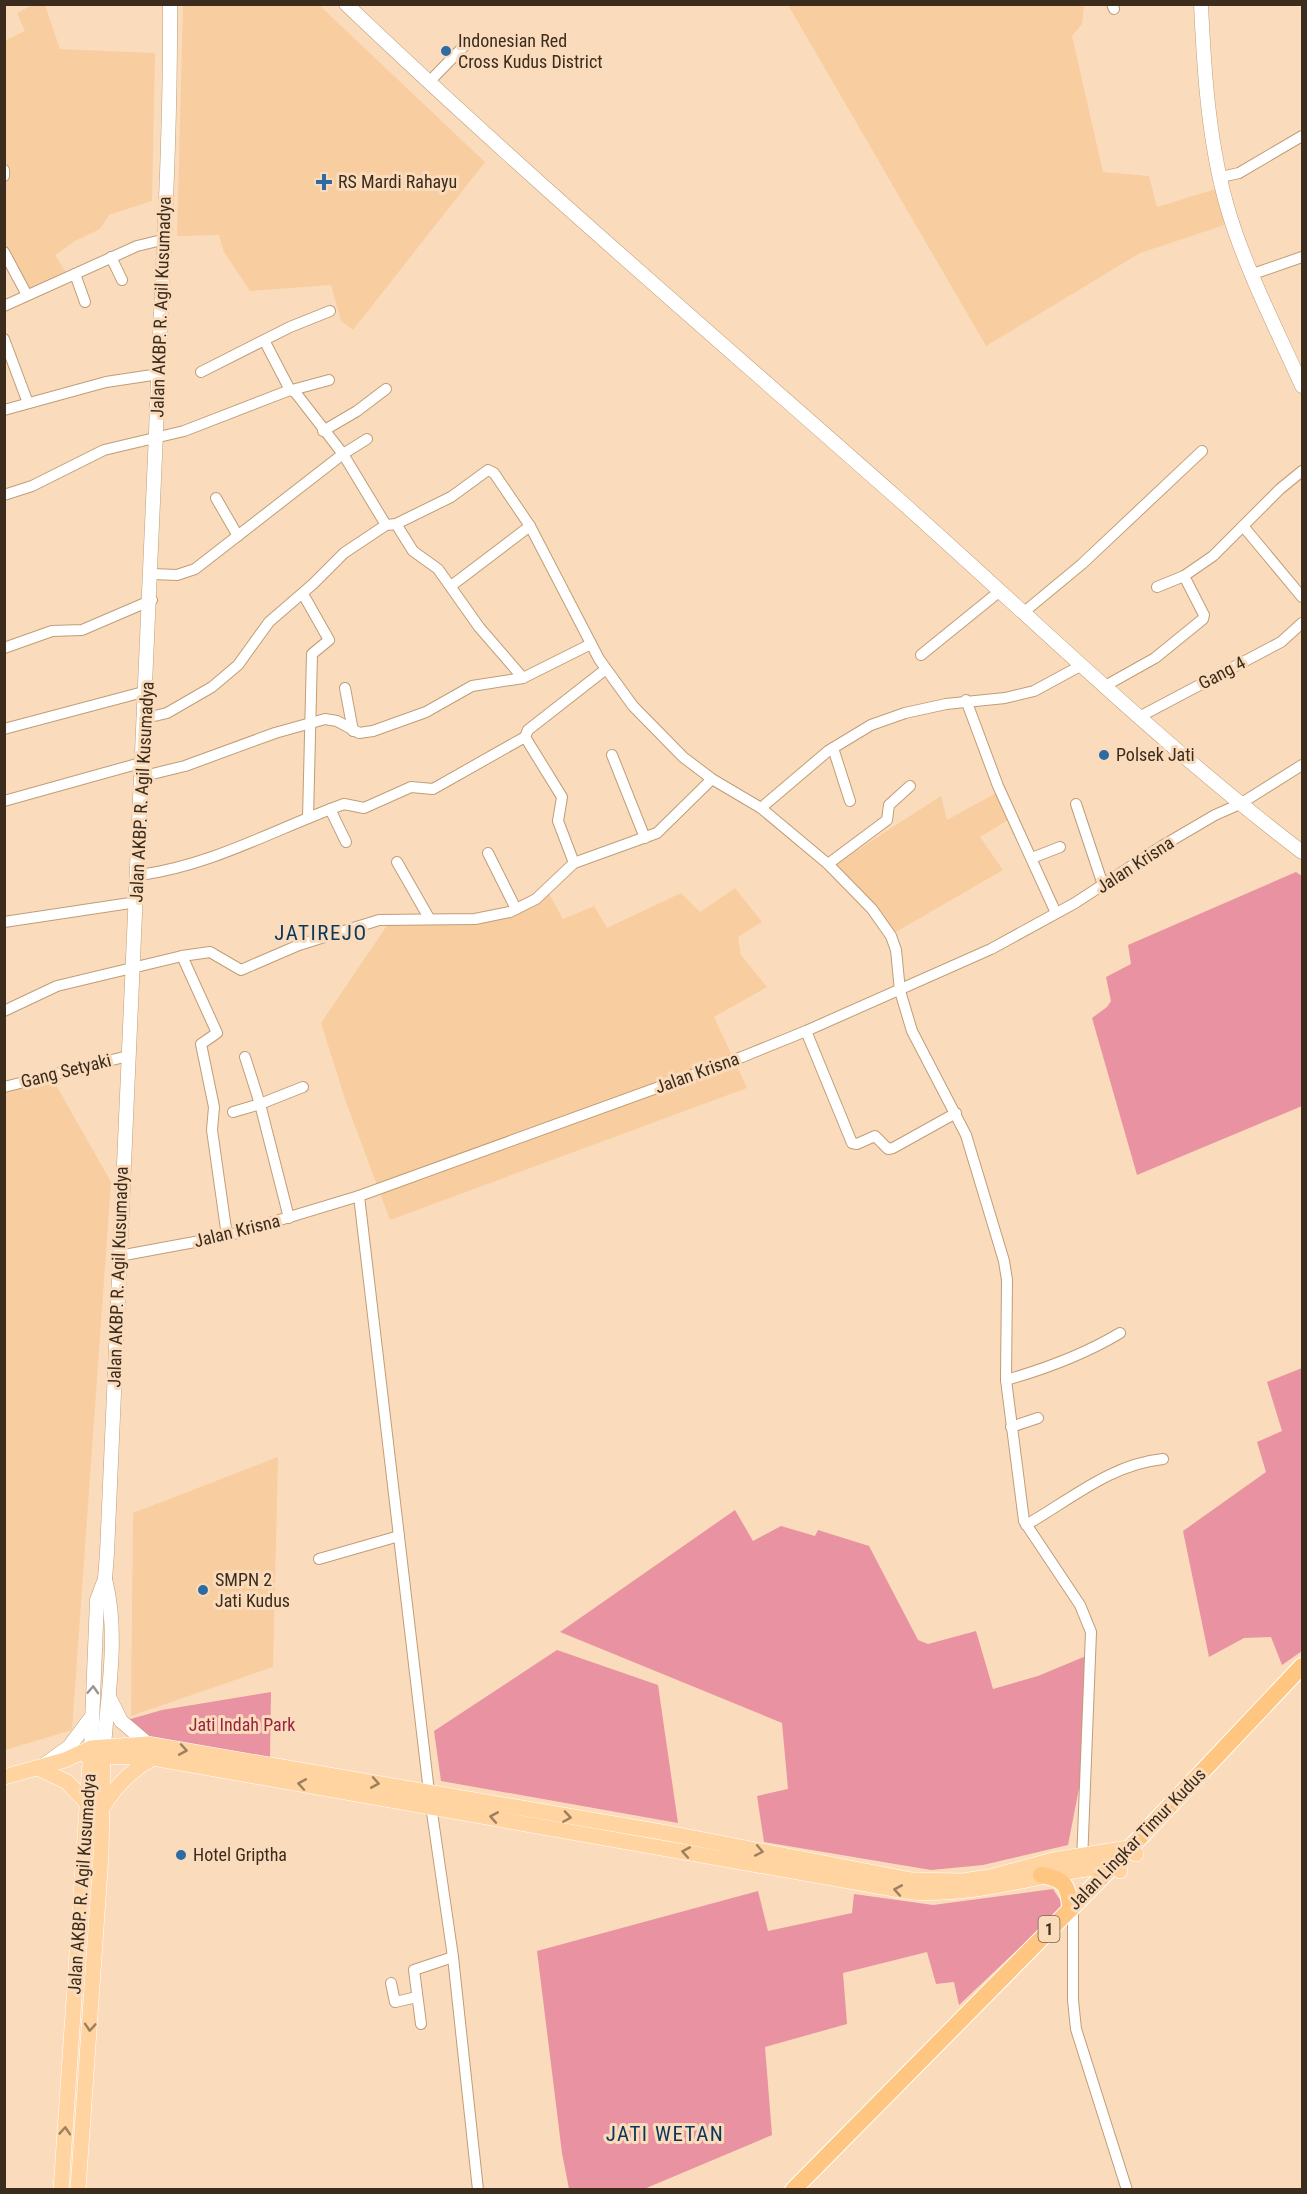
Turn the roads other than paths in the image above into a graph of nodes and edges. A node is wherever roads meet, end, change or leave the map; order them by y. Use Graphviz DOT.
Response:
graph roads {
  1 [pos="170,4"];
  2 [pos="346,4"];
  3 [pos="1201,4"];
  4 [pos="465,45"];
  5 [pos="429,82"];
  6 [pos="1302,136"];
  7 [pos="4,170"];
  8 [pos="4,176"];
  9 [pos="1221,177"];
  10 [pos="165,240"];
  11 [pos="4,252"];
  12 [pos="1302,256"];
  13 [pos="111,257"];
  14 [pos="75,274"];
  15 [pos="1253,274"];
  16 [pos="122,280"];
  17 [pos="27,295"];
  18 [pos="85,302"];
  19 [pos="4,306"];
  20 [pos="330,311"];
  21 [pos="4,339"];
  22 [pos="265,342"];
  23 [pos="201,372"];
  24 [pos="159,374"];
  25 [pos="329,380"];
  26 [pos="1302,386"];
  27 [pos="386,389"];
  28 [pos="291,390"];
  29 [pos="28,403"];
  30 [pos="4,410"];
  31 [pos="323,431"];
  32 [pos="156,436"];
  33 [pos="367,439"];
  34 [pos="1202,452"];
  35 [pos="344,454"];
  36 [pos="1302,471"];
  37 [pos="4,495"];
  38 [pos="216,498"];
  39 [pos="391,525"];
  40 [pos="530,526"];
  41 [pos="1243,526"];
  42 [pos="238,537"];
  43 [pos="152,574"];
  44 [pos="1184,576"];
  45 [pos="451,586"];
  46 [pos="1157,587"];
  47 [pos="1000,591"];
  48 [pos="303,594"];
  49 [pos="1302,597"];
  50 [pos="152,600"];
  51 [pos="1024,612"];
  52 [pos="1302,623"];
  53 [pos="591,644"];
  54 [pos="4,648"];
  55 [pos="921,655"];
  56 [pos="1082,665"];
  57 [pos="606,669"];
  58 [pos="523,678"];
  59 [pos="1105,686"];
  60 [pos="345,688"];
  61 [pos="147,691"];
  62 [pos="966,700"];
  63 [pos="1139,717"];
  64 [pos="146,718"];
  65 [pos="312,723"];
  66 [pos="4,729"];
  67 [pos="353,731"];
  68 [pos="525,736"];
  69 [pos="832,748"];
  70 [pos="612,755"];
  71 [pos="1302,765"];
  72 [pos="144,769"];
  73 [pos="712,779"];
  74 [pos="910,786"];
  75 [pos="4,801"];
  76 [pos="850,801"];
  77 [pos="1076,804"];
  78 [pos="1240,804"];
  79 [pos="761,807"];
  80 [pos="330,809"];
  81 [pos="308,818"];
  82 [pos="645,838"];
  83 [pos="346,842"];
  84 [pos="1060,848"];
  85 [pos="1302,852"];
  86 [pos="488,853"];
  87 [pos="1032,858"];
  88 [pos="397,862"];
  89 [pos="574,863"];
  90 [pos="828,864"];
  91 [pos="140,875"];
  92 [pos="1103,885"];
  93 [pos="137,902"];
  94 [pos="516,909"];
  95 [pos="1056,913"];
  96 [pos="429,918"];
  97 [pos="4,922"];
  98 [pos="182,956"];
  99 [pos="134,967"];
  100 [pos="900,991"];
  101 [pos="4,1011"];
  102 [pos="806,1031"];
  103 [pos="128,1056"];
  104 [pos="245,1056"];
  105 [pos="4,1087"];
  106 [pos="303,1087"];
  107 [pos="260,1104"];
  108 [pos="233,1112"];
  109 [pos="956,1113"];
  110 [pos="359,1196"];
  111 [pos="290,1218"];
  112 [pos="227,1236"];
  113 [pos="118,1256"];
  114 [pos="1120,1333"];
  115 [pos="1006,1380"];
  116 [pos="1038,1418"];
  117 [pos="1011,1427"];
  118 [pos="1163,1459"];
  119 [pos="1026,1525"];
  120 [pos="399,1536"];
  121 [pos="319,1559"];
  122 [pos="105,1579"];
  123 [pos="1302,1666"];
  124 [pos="1302,1680"];
  125 [pos="108,1695"];
  126 [pos="92,1717"];
  127 [pos="151,1751"];
  128 [pos="94,1752"];
  129 [pos="38,1768"];
  130 [pos="4,1778"];
  131 [pos="430,1799"];
  132 [pos="95,1806"];
  133 [pos="1133,1851"];
  134 [pos="1082,1862"];
  135 [pos="1116,1868"];
  136 [pos="1041,1875"];
  137 [pos="1071,1912"];
  138 [pos="453,1957"];
  139 [pos="391,1983"];
  140 [pos="417,1997"];
  141 [pos="421,2024"];
  142 [pos="61,2190"];
  143 [pos="78,2190"];
  144 [pos="478,2190"];
  145 [pos="793,2190"];
  146 [pos="808,2190"];
  147 [pos="1127,2190"];
  1 -- 10 [label="main road, Jalan AKBP. R. Agil Kusumadya"];
  2 -- 5 [label="main road"];
  3 -- 9 [label="main road"];
  4 -- 5 [label="street"];
  5 -- 47 [label="main road"];
  6 -- 9 [label="street"];
  7 -- 8 [label="street"];
  9 -- 15 [label="main road"];
  10 -- 13 [label="street"];
  10 -- 24 [label="main road, Jalan AKBP. R. Agil Kusumadya"];
  11 -- 17 [label="street"];
  12 -- 15 [label="street"];
  13 -- 14 [label="street"];
  13 -- 16 [label="street"];
  14 -- 17 [label="street"];
  14 -- 18 [label="street"];
  15 -- 26 [label="main road"];
  17 -- 19 [label="street"];
  20 -- 22 [label="street"];
  21 -- 29 [label="street"];
  22 -- 23 [label="street"];
  22 -- 28 [label="street"];
  24 -- 29 [label="street"];
  24 -- 32 [label="main road, Jalan AKBP. R. Agil Kusumadya"];
  25 -- 28 [label="street"];
  27 -- 31 [label="street"];
  28 -- 31 [label="street"];
  28 -- 32 [label="street"];
  29 -- 30 [label="street"];
  31 -- 35 [label="street"];
  32 -- 37 [label="street"];
  32 -- 43 [label="main road, Jalan AKBP. R. Agil Kusumadya"];
  33 -- 35 [label="street"];
  34 -- 51 [label="street"];
  35 -- 39 [label="street"];
  35 -- 42 [label="street"];
  36 -- 41 [label="street"];
  38 -- 42 [label="street"];
  39 -- 40 [label="street"];
  39 -- 45 [label="street"];
  39 -- 48 [label="street"];
  40 -- 45 [label="street"];
  40 -- 53 [label="street"];
  41 -- 44 [label="street"];
  41 -- 49 [label="street"];
  42 -- 43 [label="street"];
  43 -- 50 [label="main road, Jalan AKBP. R. Agil Kusumadya"];
  44 -- 46 [label="street"];
  44 -- 59 [label="street"];
  45 -- 58 [label="street"];
  47 -- 51 [label="main road"];
  47 -- 55 [label="street"];
  48 -- 64 [label="street"];
  48 -- 65 [label="street"];
  50 -- 54 [label="street"];
  50 -- 61 [label="main road, Jalan AKBP. R. Agil Kusumadya"];
  51 -- 56 [label="main road"];
  52 -- 63 [label="street, Gang 4"];
  53 -- 57 [label="street"];
  53 -- 58 [label="street"];
  56 -- 59 [label="main road"];
  56 -- 62 [label="street"];
  57 -- 68 [label="street"];
  57 -- 73 [label="street"];
  58 -- 67 [label="street"];
  59 -- 63 [label="main road"];
  60 -- 67 [label="street"];
  61 -- 64 [label="main road, Jalan AKBP. R. Agil Kusumadya"];
  61 -- 66 [label="street"];
  62 -- 69 [label="street"];
  62 -- 87 [label="street"];
  63 -- 78 [label="main road"];
  64 -- 72 [label="main road, Jalan AKBP. R. Agil Kusumadya"];
  65 -- 67 [label="street"];
  65 -- 72 [label="street"];
  65 -- 81 [label="street"];
  68 -- 80 [label="street"];
  68 -- 89 [label="street"];
  69 -- 76 [label="street"];
  69 -- 79 [label="street"];
  70 -- 82 [label="street"];
  71 -- 78 [label="street, Jalan Krisna"];
  72 -- 75 [label="street"];
  72 -- 91 [label="main road, Jalan AKBP. R. Agil Kusumadya"];
  73 -- 79 [label="street"];
  73 -- 82 [label="street"];
  74 -- 90 [label="street"];
  77 -- 92 [label="street"];
  78 -- 85 [label="main road"];
  78 -- 92 [label="street, Jalan Krisna"];
  79 -- 90 [label="street"];
  80 -- 81 [label="street"];
  80 -- 83 [label="street"];
  81 -- 91 [label="street"];
  82 -- 89 [label="street"];
  84 -- 87 [label="street"];
  86 -- 94 [label="street"];
  87 -- 95 [label="street"];
  88 -- 96 [label="street"];
  89 -- 94 [label="street"];
  90 -- 100 [label="street"];
  91 -- 93 [label="main road, Jalan AKBP. R. Agil Kusumadya"];
  92 -- 95 [label="street, Jalan Krisna"];
  93 -- 97 [label="street"];
  93 -- 99 [label="main road, Jalan AKBP. R. Agil Kusumadya"];
  94 -- 96 [label="street"];
  95 -- 100 [label="street, Jalan Krisna"];
  96 -- 98 [label="street"];
  98 -- 99 [label="street"];
  98 -- 112 [label="street"];
  99 -- 101 [label="street"];
  99 -- 103 [label="main road, Jalan AKBP. R. Agil Kusumadya"];
  100 -- 102 [label="street, Jalan Krisna"];
  100 -- 109 [label="street"];
  102 -- 109 [label="street"];
  102 -- 110 [label="street, Jalan Krisna"];
  103 -- 105 [label="street, Gang Setyaki"];
  103 -- 113 [label="main road, Jalan AKBP. R. Agil Kusumadya"];
  104 -- 107 [label="street"];
  106 -- 107 [label="street"];
  107 -- 108 [label="street"];
  107 -- 111 [label="street"];
  109 -- 115 [label="street"];
  110 -- 111 [label="street, Jalan Krisna"];
  110 -- 120 [label="street"];
  111 -- 112 [label="street, Jalan Krisna"];
  112 -- 113 [label="street, Jalan Krisna"];
  113 -- 122 [label="main road, Jalan AKBP. R. Agil Kusumadya"];
  114 -- 115 [label="street"];
  115 -- 117 [label="street"];
  116 -- 117 [label="street"];
  117 -- 119 [label="street"];
  118 -- 119 [label="street"];
  119 -- 134 [label="street"];
  120 -- 121 [label="street"];
  120 -- 131 [label="street"];
  122 -- 125 [label="main road, Jalan AKBP. R. Agil Kusumadya"];
  126 -- 122 [label="main road, Jalan AKBP. R. Agil Kusumadya, one-way"];
  123 -- 133 [label="highway, Jalan Lingkar Timur Kudus / 1"];
  124 -- 133 [label="highway, Jalan Lingkar Timur Kudus / 1"];
  125 -- 127 [label="main road"];
  125 -- 128 [label="main road, Jalan AKBP. R. Agil Kusumadya"];
  126 -- 128 [label="main road, Jalan AKBP. R. Agil Kusumadya"];
  126 -- 129 [label="main road"];
  127 -- 128 [label="main road"];
  127 -- 131 [label="main road"];
  127 -- 132 [label="main road"];
  128 -- 129 [label="main road"];
  128 -- 132 [label="main road, Jalan AKBP. R. Agil Kusumadya"];
  129 -- 130 [label="main road"];
  129 -- 132 [label="main road"];
  131 -- 134 [label="main road, one-way"];
  136 -- 131 [label="main road, one-way"];
  131 -- 138 [label="street"];
  142 -- 132 [label="main road, Jalan AKBP. R. Agil Kusumadya, one-way"];
  132 -- 143 [label="main road, Jalan AKBP. R. Agil Kusumadya, one-way"];
  133 -- 134 [label="main road"];
  133 -- 135 [label="highway, Jalan Lingkar Timur Kudus / 1"];
  134 -- 135 [label="main road"];
  134 -- 136 [label="main road"];
  135 -- 137 [label="highway, Jalan Lingkar Timur Kudus / 1"];
  136 -- 137 [label="highway"];
  137 -- 145 [label="highway, Jalan Lingkar Timur Kudus / 1"];
  137 -- 146 [label="highway, Jalan Lingkar Timur Kudus / 1"];
  137 -- 147 [label="street"];
  138 -- 140 [label="street"];
  138 -- 144 [label="street"];
  139 -- 140 [label="street"];
  140 -- 141 [label="street"];
}
